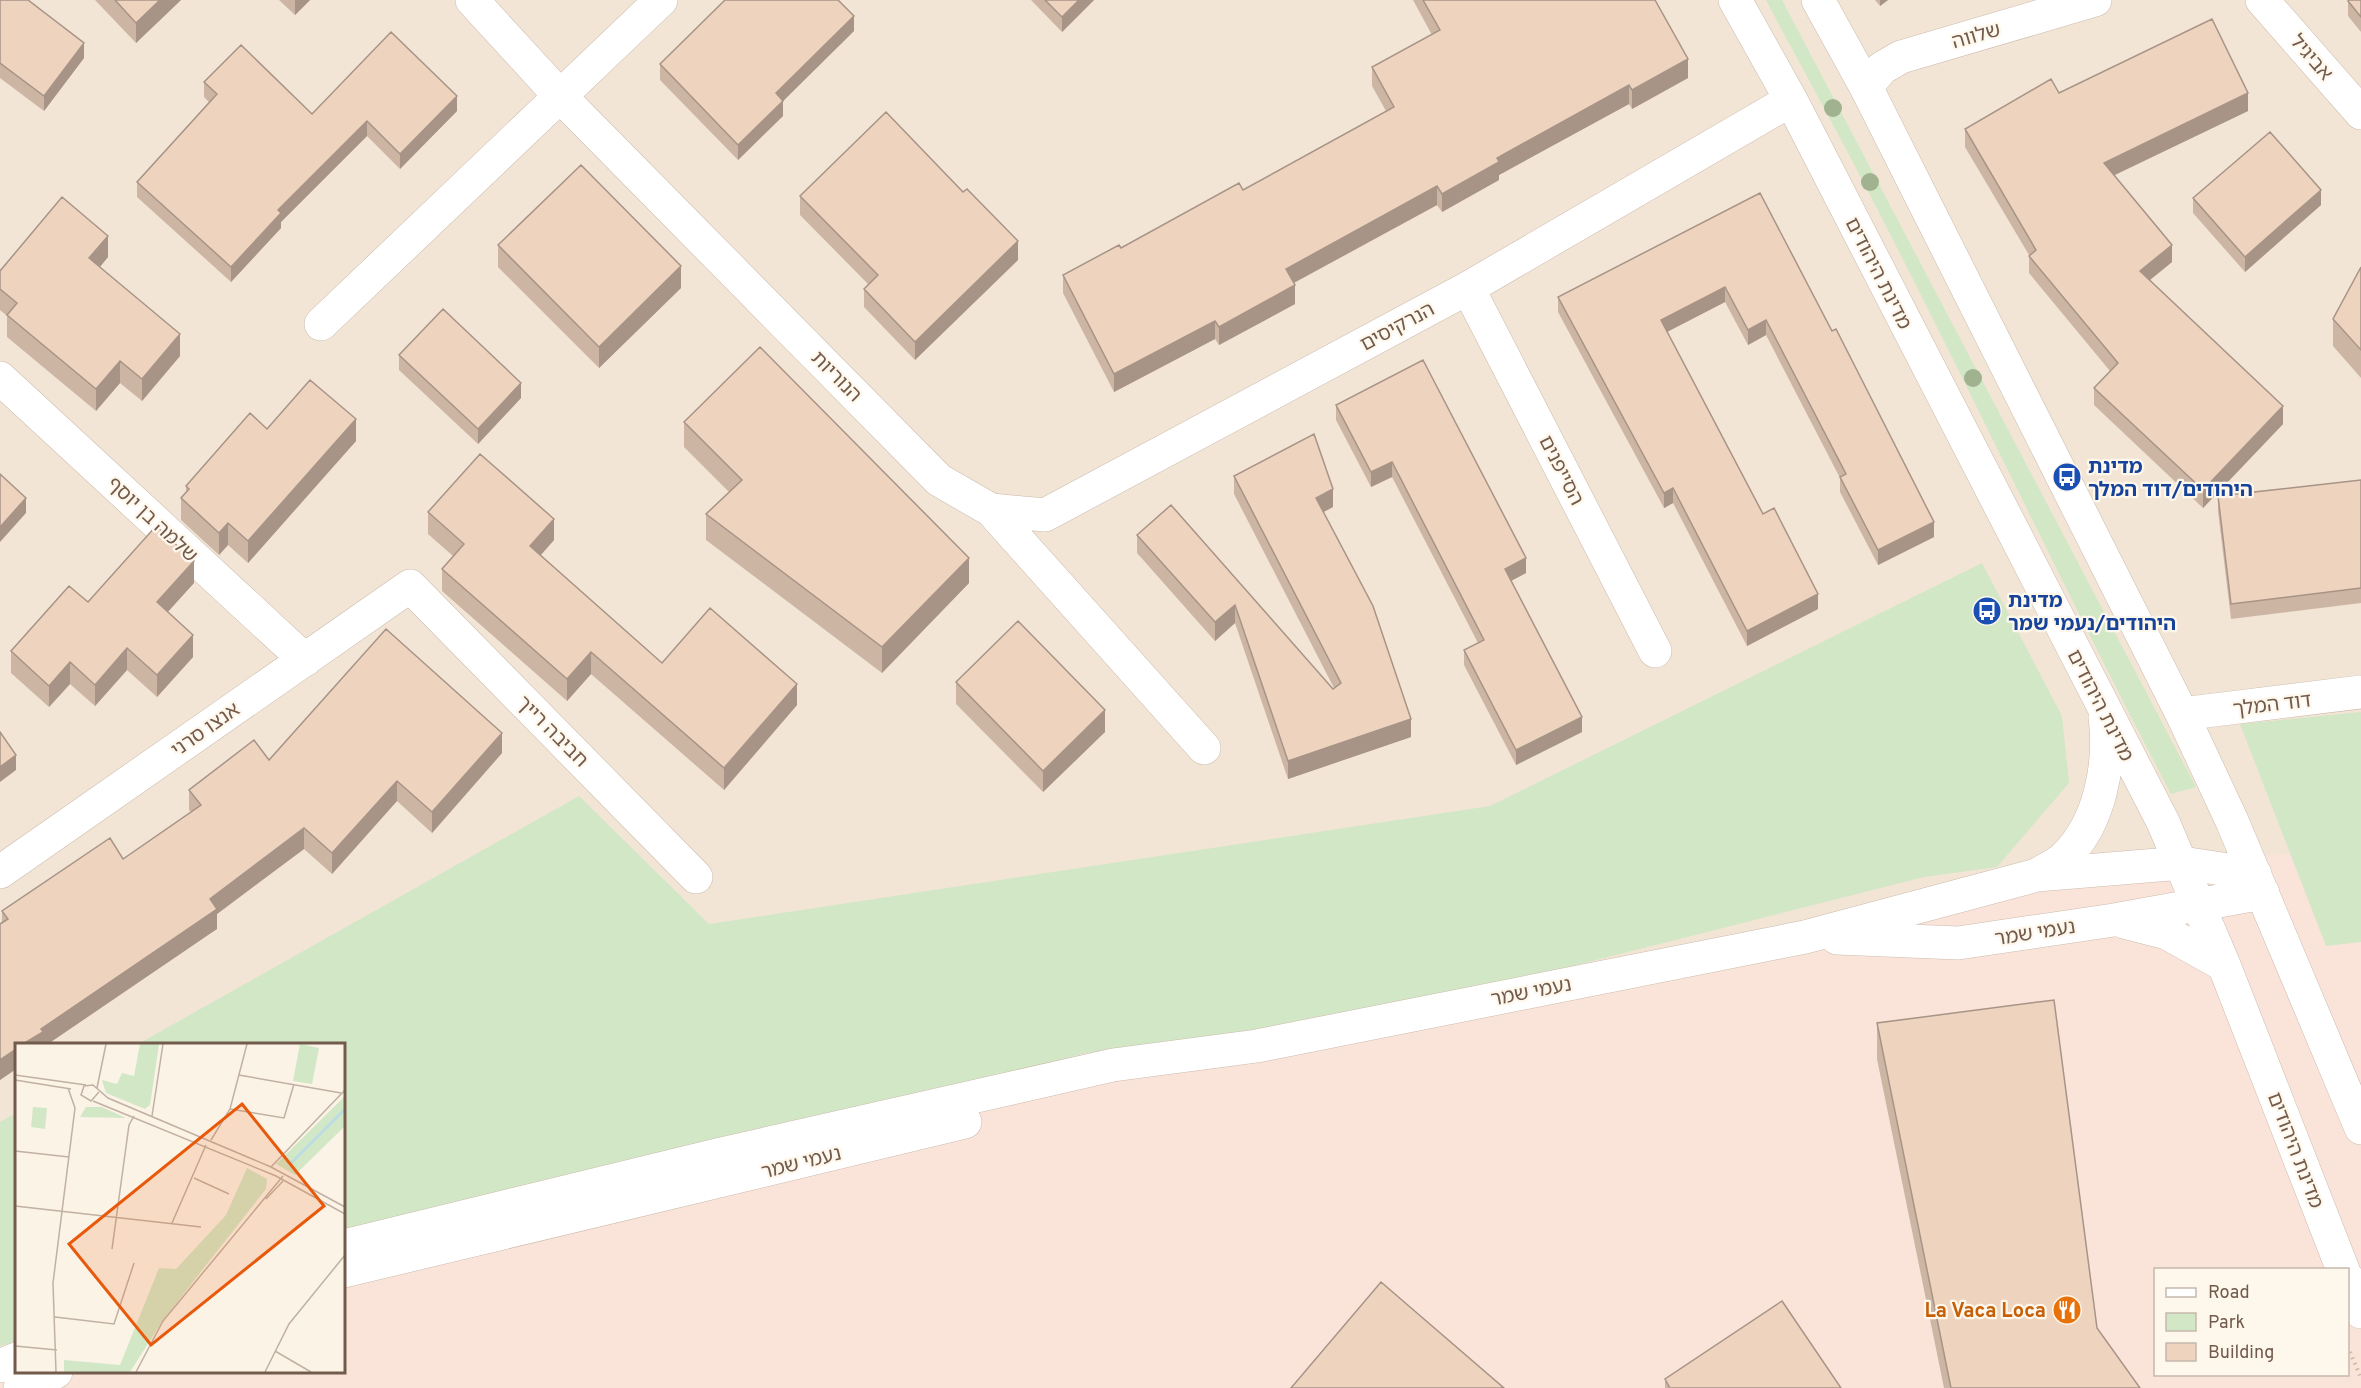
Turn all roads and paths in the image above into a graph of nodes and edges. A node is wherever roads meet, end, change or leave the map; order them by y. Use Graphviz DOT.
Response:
graph roads {
  1 [pos="472,0"];
  2 [pos="662,0"];
  3 [pos="1735,0"];
  4 [pos="1818,0"];
  5 [pos="2095,0"];
  6 [pos="2262,0"];
  7 [pos="1866,87"];
  8 [pos="559,95"];
  9 [pos="1791,100"];
  10 [pos="2361,113"];
  11 [pos="1468,288"];
  12 [pos="321,324"];
  13 [pos="0,378"];
  14 [pos="991,510"];
  15 [pos="410,586"];
  16 [pos="1656,651"];
  17 [pos="305,660"];
  18 [pos="2361,692"];
  19 [pos="2104,712"];
  20 [pos="2182,714"];
  21 [pos="1204,748"];
  22 [pos="2182,863"];
  23 [pos="0,872"];
  24 [pos="2037,875"];
  25 [pos="696,877"];
  26 [pos="2259,884"];
  27 [pos="2199,903"];
  28 [pos="2114,920"];
  29 [pos="1805,937"];
  30 [pos="2224,965"];
  31 [pos="1257,1046"];
  32 [pos="2361,1128"];
  33 [pos="345,1246"];
  34 [pos="2343,1268"];
  35 [pos="345,1271"];
  36 [pos="2349,1282"];
  37 [pos="2361,1312"];
  38 [pos="2349,1348"];
  39 [pos="15,1359"];
  40 [pos="0,1366"];
  41 [pos="52,1373"];
  42 [pos="2361,1378"];
  43 [pos="20,1388"];
  1 -- 8 [label="street, הנוריות"];
  2 -- 8 [label="street"];
  3 -- 9 [label="street, מדינת היהודים"];
  4 -- 7 [label="street"];
  5 -- 7 [label="street, שלווה"];
  6 -- 10 [label="street, אביגיל"];
  7 -- 20 [label="street"];
  8 -- 12 [label="street"];
  8 -- 14 [label="street, הנוריות"];
  9 -- 11 [label="street, הנרקיסים"];
  9 -- 19 [label="street, מדינת היהודים"];
  11 -- 14 [label="street, הנרקיסים"];
  11 -- 16 [label="street, הסייפנים"];
  13 -- 17 [label="street, שלמה בן יוסף"];
  14 -- 21 [label="street, הנוריות"];
  15 -- 17 [label="street, אנצו סרני"];
  15 -- 25 [label="street, חביבה רייך"];
  17 -- 23 [label="street, אנצו סרני"];
  18 -- 20 [label="street, דוד המלך"];
  19 -- 22 [label="street, מדינת היהודים"];
  19 -- 24 [label="street"];
  20 -- 26 [label="street"];
  22 -- 24 [label="street, נעמי שמר"];
  22 -- 26 [label="street, נעמי שמר"];
  22 -- 27 [label="street, מדינת היהודים"];
  24 -- 29 [label="street, נעמי שמר"];
  26 -- 27 [label="street, נעמי שמר"];
  26 -- 32 [label="street"];
  27 -- 28 [label="street, נעמי שמר"];
  27 -- 30 [label="street, מדינת היהודים"];
  28 -- 29 [label="street, נעמי שמר"];
  28 -- 30 [label="street"];
  29 -- 31 [label="street, נעמי שמר"];
  30 -- 34 [label="street, מדינת היהודים"];
  31 -- 33 [label="street, נעמי שמר"];
  31 -- 35 [label="street, נעמי שמר"];
  36 -- 37 [label="street"];
  38 -- 42 [label="path"];
  39 -- 40 [label="street"];
  41 -- 43 [label="street"];
}
